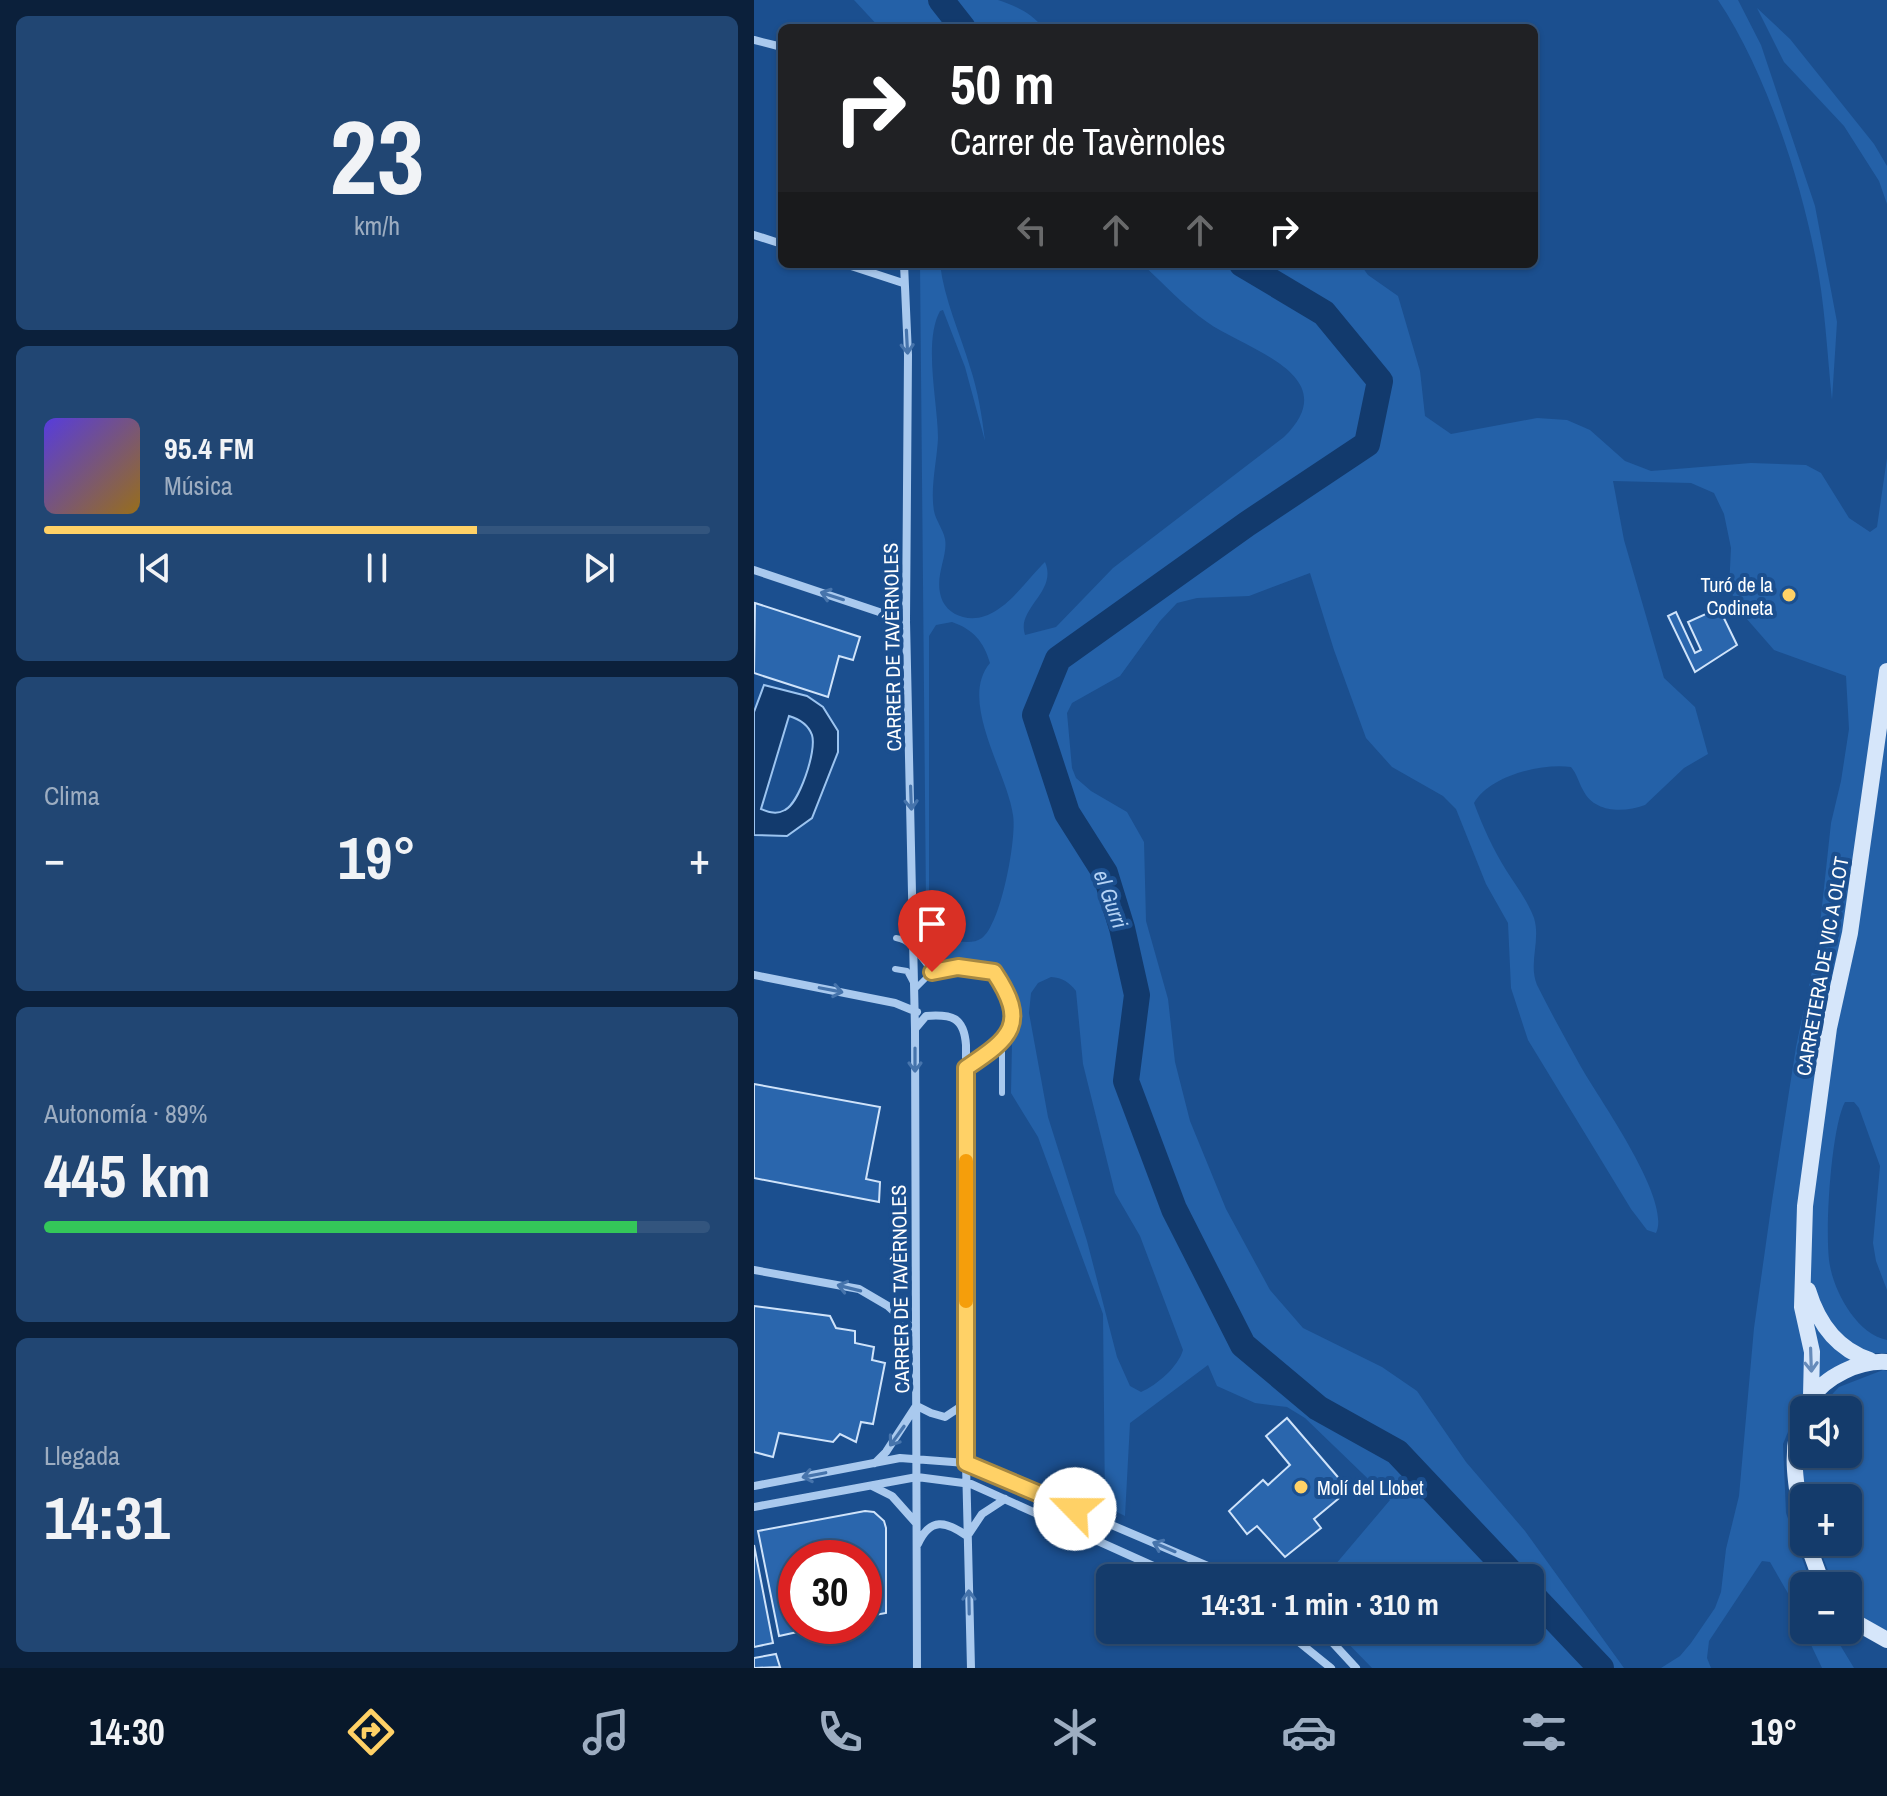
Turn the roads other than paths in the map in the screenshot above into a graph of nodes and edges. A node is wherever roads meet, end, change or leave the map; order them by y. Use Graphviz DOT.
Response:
graph roads {
  1 [pos="754,40"];
  2 [pos="778,46"];
  3 [pos="754,235"];
  4 [pos="778,243"];
  5 [pos="857,268"];
  6 [pos="904,268"];
  7 [pos="903,283"];
  8 [pos="754,570"];
  9 [pos="906,621"];
  10 [pos="1887,671"];
  11 [pos="896,938"];
  12 [pos="915,950"];
  13 [pos="895,969"];
  14 [pos="932,972"];
  15 [pos="754,975"];
  16 [pos="916,988"];
  17 [pos="915,1012"];
  18 [pos="926,1016"];
  19 [pos="915,1029"];
  20 [pos="1002,1043"];
  21 [pos="966,1068"];
  22 [pos="1002,1093"];
  23 [pos="1803,1269"];
  24 [pos="754,1270"];
  25 [pos="914,1330"];
  26 [pos="1878,1361"];
  27 [pos="966,1392"];
  28 [pos="1808,1396"];
  29 [pos="1817,1396"];
  30 [pos="917,1406"];
  31 [pos="917,1460"];
  32 [pos="874,1463"];
  33 [pos="966,1463"];
  34 [pos="917,1477"];
  35 [pos="966,1484"];
  36 [pos="872,1485"];
  37 [pos="754,1486"];
  38 [pos="1089,1497"];
  39 [pos="1005,1499"];
  40 [pos="754,1507"];
  41 [pos="1098,1519"];
  42 [pos="916,1523"];
  43 [pos="967,1536"];
  44 [pos="915,1551"];
  45 [pos="1149,1564"];
  46 [pos="1203,1564"];
  47 [pos="1862,1627"];
  48 [pos="1885,1641"];
  49 [pos="1301,1644"];
  50 [pos="1334,1644"];
  51 [pos="917,1668"];
  52 [pos="971,1668"];
  53 [pos="1331,1668"];
  54 [pos="1356,1668"];
  1 -- 2 [label="street"];
  3 -- 4 [label="street"];
  5 -- 7 [label="street"];
  6 -- 7 [label="street, CARRER DE TAVÈRNOLES"];
  7 -- 9 [label="street, CARRER DE TAVÈRNOLES, one-way"];
  9 -- 8 [label="street, one-way"];
  9 -- 12 [label="street, CARRER DE TAVÈRNOLES, one-way"];
  10 -- 23 [label="street, CARRETERA DE VIC A OLOT"];
  11 -- 12 [label="lane"];
  12 -- 14 [label="lane"];
  12 -- 16 [label="street, CARRER DE TAVÈRNOLES"];
  13 -- 16 [label="lane"];
  14 -- 16 [label="lane"];
  14 -- 20 [label="lane"];
  15 -- 17 [label="street, one-way"];
  16 -- 17 [label="street, CARRER DE TAVÈRNOLES"];
  17 -- 18 [label="street"];
  17 -- 19 [label="street, CARRER DE TAVÈRNOLES"];
  18 -- 19 [label="street"];
  18 -- 21 [label="street"];
  19 -- 25 [label="street, CARRER DE TAVÈRNOLES, one-way"];
  20 -- 21 [label="lane"];
  20 -- 22 [label="lane"];
  21 -- 27 [label="street"];
  23 -- 26 [label="street, CARRETERA DE VIC A OLOT"];
  23 -- 28 [label="street, CARRETERA DE VIC A OLOT, one-way"];
  25 -- 24 [label="street, one-way"];
  25 -- 30 [label="street, CARRER DE TAVÈRNOLES"];
  26 -- 29 [label="street"];
  27 -- 30 [label="street, CARRER DE TAVÈRNOLES"];
  27 -- 33 [label="street"];
  30 -- 31 [label="street, CARRER DE TAVÈRNOLES"];
  30 -- 32 [label="street, CARRER DE TAVÈRNOLES, one-way"];
  31 -- 32 [label="street"];
  31 -- 33 [label="street"];
  31 -- 34 [label="street, CARRER DE TAVÈRNOLES"];
  32 -- 37 [label="street, one-way"];
  33 -- 35 [label="street"];
  33 -- 41 [label="street"];
  34 -- 35 [label="street"];
  34 -- 36 [label="street"];
  34 -- 42 [label="street, CARRER DE TAVÈRNOLES"];
  35 -- 39 [label="street"];
  35 -- 43 [label="street"];
  36 -- 40 [label="street"];
  36 -- 42 [label="street"];
  38 -- 41 [label="lane"];
  39 -- 43 [label="street"];
  39 -- 45 [label="street"];
  46 -- 41 [label="street, one-way"];
  42 -- 44 [label="street, CARRER DE TAVÈRNOLES"];
  43 -- 44 [label="street"];
  52 -- 43 [label="street, one-way"];
  44 -- 51 [label="street, CARRER DE TAVÈRNOLES"];
  47 -- 48 [label="street"];
  49 -- 53 [label="street"];
  50 -- 54 [label="street"];
}
